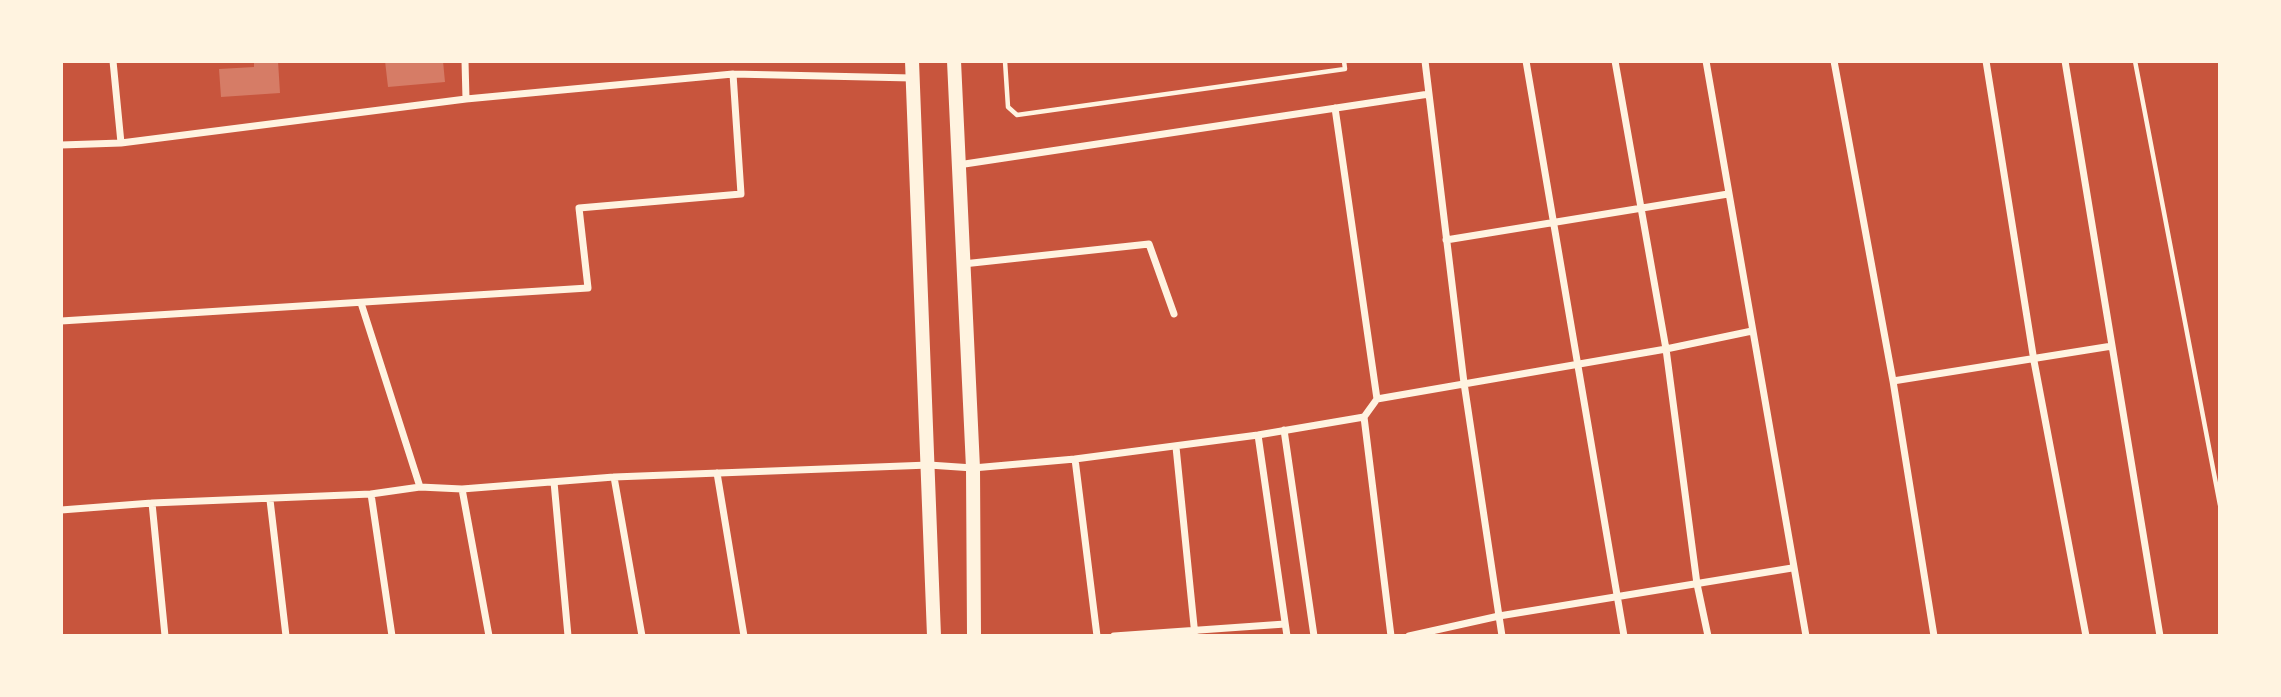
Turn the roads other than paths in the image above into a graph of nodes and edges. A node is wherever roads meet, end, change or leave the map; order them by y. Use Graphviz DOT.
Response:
graph roads {
  1 [pos="113,61"];
  2 [pos="465,61"];
  3 [pos="912,61"];
  4 [pos="954,61"];
  5 [pos="1005,61"];
  6 [pos="1344,61"];
  7 [pos="1424,61"];
  8 [pos="1526,61"];
  9 [pos="1615,61"];
  10 [pos="1706,61"];
  11 [pos="1834,61"];
  12 [pos="1986,61"];
  13 [pos="2065,61"];
  14 [pos="2135,61"];
  15 [pos="733,74"];
  16 [pos="913,78"];
  17 [pos="1429,94"];
  18 [pos="467,99"];
  19 [pos="1335,108"];
  20 [pos="121,143"];
  21 [pos="61,145"];
  22 [pos="957,165"];
  23 [pos="1728,194"];
  24 [pos="1642,208"];
  25 [pos="1554,222"];
  26 [pos="1446,240"];
  27 [pos="963,264"];
  28 [pos="361,303"];
  29 [pos="1174,314"];
  30 [pos="61,321"];
  31 [pos="1752,331"];
  32 [pos="2112,346"];
  33 [pos="1666,349"];
  34 [pos="2034,360"];
  35 [pos="1579,365"];
  36 [pos="1893,381"];
  37 [pos="1464,383"];
  38 [pos="1377,399"];
  39 [pos="1364,417"];
  40 [pos="1284,430"];
  41 [pos="1258,435"];
  42 [pos="1175,447"];
  43 [pos="1075,459"];
  44 [pos="929,465"];
  45 [pos="973,468"];
  46 [pos="717,473"];
  47 [pos="614,477"];
  48 [pos="554,482"];
  49 [pos="420,487"];
  50 [pos="462,489"];
  51 [pos="371,494"];
  52 [pos="270,500"];
  53 [pos="152,503"];
  54 [pos="2220,505"];
  55 [pos="61,510"];
  56 [pos="1792,568"];
  57 [pos="1697,584"];
  58 [pos="1618,597"];
  59 [pos="1499,616"];
  60 [pos="1285,624"];
  61 [pos="1194,633"];
  62 [pos="165,636"];
  63 [pos="286,636"];
  64 [pos="392,636"];
  65 [pos="488,636"];
  66 [pos="568,636"];
  67 [pos="642,636"];
  68 [pos="744,636"];
  69 [pos="934,636"];
  70 [pos="974,636"];
  71 [pos="1097,636"];
  72 [pos="1114,636"];
  73 [pos="1287,636"];
  74 [pos="1314,636"];
  75 [pos="1391,636"];
  76 [pos="1409,636"];
  77 [pos="1502,636"];
  78 [pos="1624,636"];
  79 [pos="1708,636"];
  80 [pos="1806,636"];
  81 [pos="1934,636"];
  82 [pos="2086,636"];
  83 [pos="2160,636"];
  1 -- 20 [label="street"];
  2 -- 18 [label="street"];
  3 -- 16 [label="main road"];
  4 -- 22 [label="main road"];
  5 -- 6 [label="lane"];
  7 -- 17 [label="street"];
  8 -- 25 [label="street"];
  9 -- 24 [label="street"];
  10 -- 23 [label="street"];
  11 -- 36 [label="street"];
  12 -- 34 [label="street"];
  13 -- 32 [label="street"];
  14 -- 54 [label="lane"];
  15 -- 16 [label="street"];
  15 -- 18 [label="street"];
  15 -- 28 [label="street"];
  16 -- 44 [label="main road"];
  17 -- 19 [label="street"];
  17 -- 26 [label="street"];
  18 -- 20 [label="street"];
  19 -- 22 [label="street"];
  19 -- 38 [label="street"];
  20 -- 21 [label="street"];
  22 -- 27 [label="main road"];
  23 -- 24 [label="street"];
  23 -- 31 [label="street"];
  24 -- 25 [label="street"];
  24 -- 33 [label="street"];
  25 -- 26 [label="street"];
  25 -- 35 [label="street"];
  26 -- 37 [label="street"];
  27 -- 29 [label="street"];
  27 -- 45 [label="main road"];
  28 -- 30 [label="street"];
  28 -- 49 [label="street"];
  31 -- 33 [label="street"];
  31 -- 56 [label="street"];
  32 -- 34 [label="street"];
  32 -- 83 [label="street"];
  33 -- 35 [label="street"];
  33 -- 57 [label="street"];
  34 -- 36 [label="street"];
  34 -- 82 [label="street"];
  35 -- 37 [label="street"];
  35 -- 58 [label="street"];
  36 -- 81 [label="street"];
  37 -- 38 [label="street"];
  37 -- 59 [label="street"];
  38 -- 39 [label="street"];
  39 -- 40 [label="street"];
  39 -- 75 [label="street"];
  40 -- 41 [label="street"];
  40 -- 74 [label="street"];
  41 -- 42 [label="street"];
  41 -- 60 [label="street"];
  42 -- 43 [label="street"];
  42 -- 61 [label="street"];
  43 -- 45 [label="street"];
  43 -- 71 [label="street"];
  44 -- 45 [label="street"];
  44 -- 46 [label="street"];
  44 -- 69 [label="main road"];
  45 -- 70 [label="main road"];
  46 -- 47 [label="street"];
  46 -- 68 [label="street"];
  47 -- 48 [label="street"];
  47 -- 67 [label="street"];
  48 -- 50 [label="street"];
  48 -- 66 [label="street"];
  49 -- 50 [label="street"];
  49 -- 51 [label="street"];
  50 -- 65 [label="street"];
  51 -- 52 [label="street"];
  51 -- 64 [label="street"];
  52 -- 53 [label="street"];
  52 -- 63 [label="street"];
  53 -- 55 [label="street"];
  53 -- 62 [label="street"];
  56 -- 57 [label="street"];
  56 -- 80 [label="street"];
  57 -- 58 [label="street"];
  57 -- 79 [label="street"];
  58 -- 59 [label="street"];
  58 -- 78 [label="street"];
  59 -- 76 [label="street"];
  59 -- 77 [label="street"];
  60 -- 61 [label="street"];
  60 -- 73 [label="street"];
  61 -- 72 [label="street"];
}
